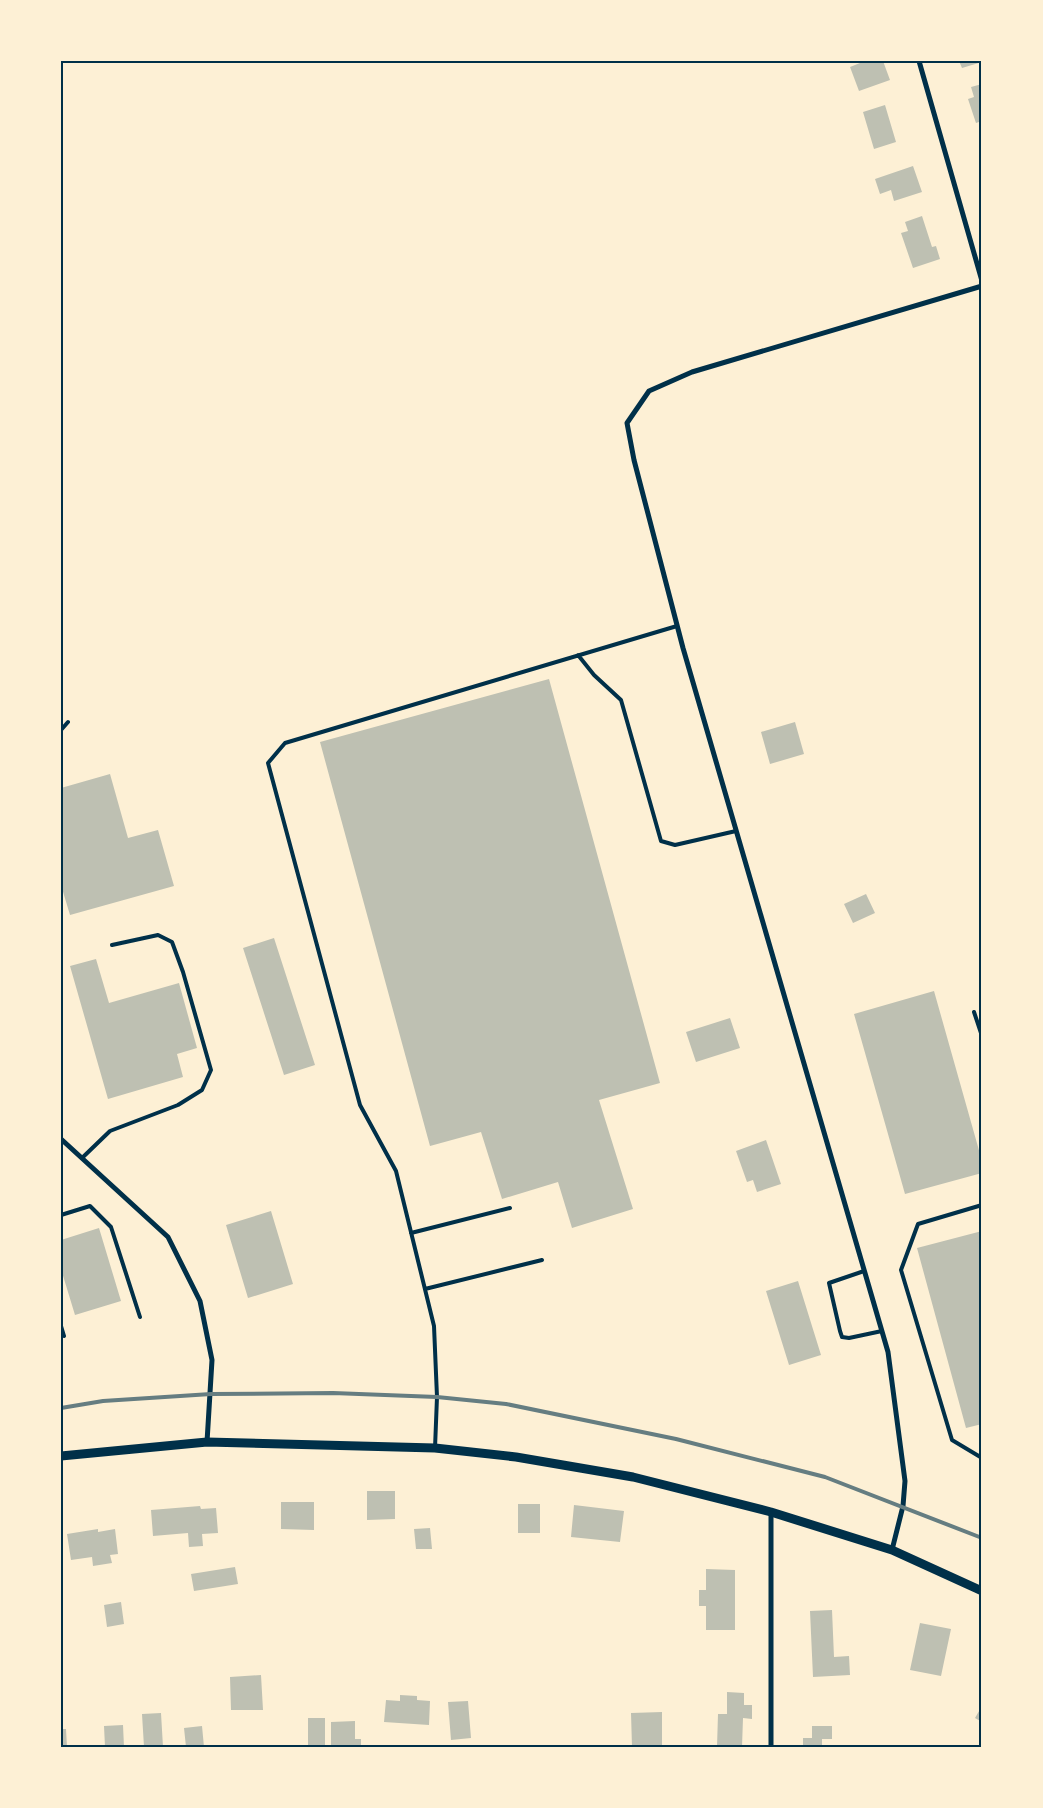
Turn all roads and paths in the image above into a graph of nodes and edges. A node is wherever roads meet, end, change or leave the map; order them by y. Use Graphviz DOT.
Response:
graph roads {
  1 [pos="919,61"];
  2 [pos="982,282"];
  3 [pos="982,286"];
  4 [pos="677,626"];
  5 [pos="578,656"];
  6 [pos="68,722"];
  7 [pos="61,730"];
  8 [pos="736,831"];
  9 [pos="112,946"];
  10 [pos="974,1012"];
  11 [pos="982,1036"];
  12 [pos="61,1139"];
  13 [pos="82,1158"];
  14 [pos="982,1204"];
  15 [pos="510,1208"];
  16 [pos="61,1215"];
  17 [pos="411,1233"];
  18 [pos="542,1260"];
  19 [pos="864,1271"];
  20 [pos="425,1289"];
  21 [pos="140,1317"];
  22 [pos="61,1326"];
  23 [pos="882,1331"];
  24 [pos="64,1336"];
  25 [pos="207,1442"];
  26 [pos="435,1448"];
  27 [pos="61,1456"];
  28 [pos="982,1458"];
  29 [pos="772,1512"];
  30 [pos="892,1550"];
  31 [pos="982,1591"];
  32 [pos="771,1747"];
  1 -- 2 [label="street"];
  3 -- 4 [label="street"];
  4 -- 5 [label="lane"];
  4 -- 8 [label="street"];
  5 -- 8 [label="lane"];
  5 -- 17 [label="lane"];
  6 -- 7 [label="lane"];
  8 -- 19 [label="street"];
  9 -- 13 [label="lane"];
  10 -- 11 [label="lane"];
  12 -- 13 [label="street"];
  13 -- 25 [label="street"];
  14 -- 28 [label="lane"];
  15 -- 17 [label="lane"];
  16 -- 21 [label="lane"];
  17 -- 20 [label="lane"];
  18 -- 20 [label="lane"];
  19 -- 23 [label="street"];
  19 -- 23 [label="lane"];
  20 -- 26 [label="lane"];
  22 -- 24 [label="lane"];
  23 -- 30 [label="street"];
  25 -- 26 [label="street"];
  25 -- 27 [label="street"];
  26 -- 29 [label="street"];
  29 -- 30 [label="street"];
  29 -- 32 [label="street"];
  30 -- 31 [label="street"];
}
